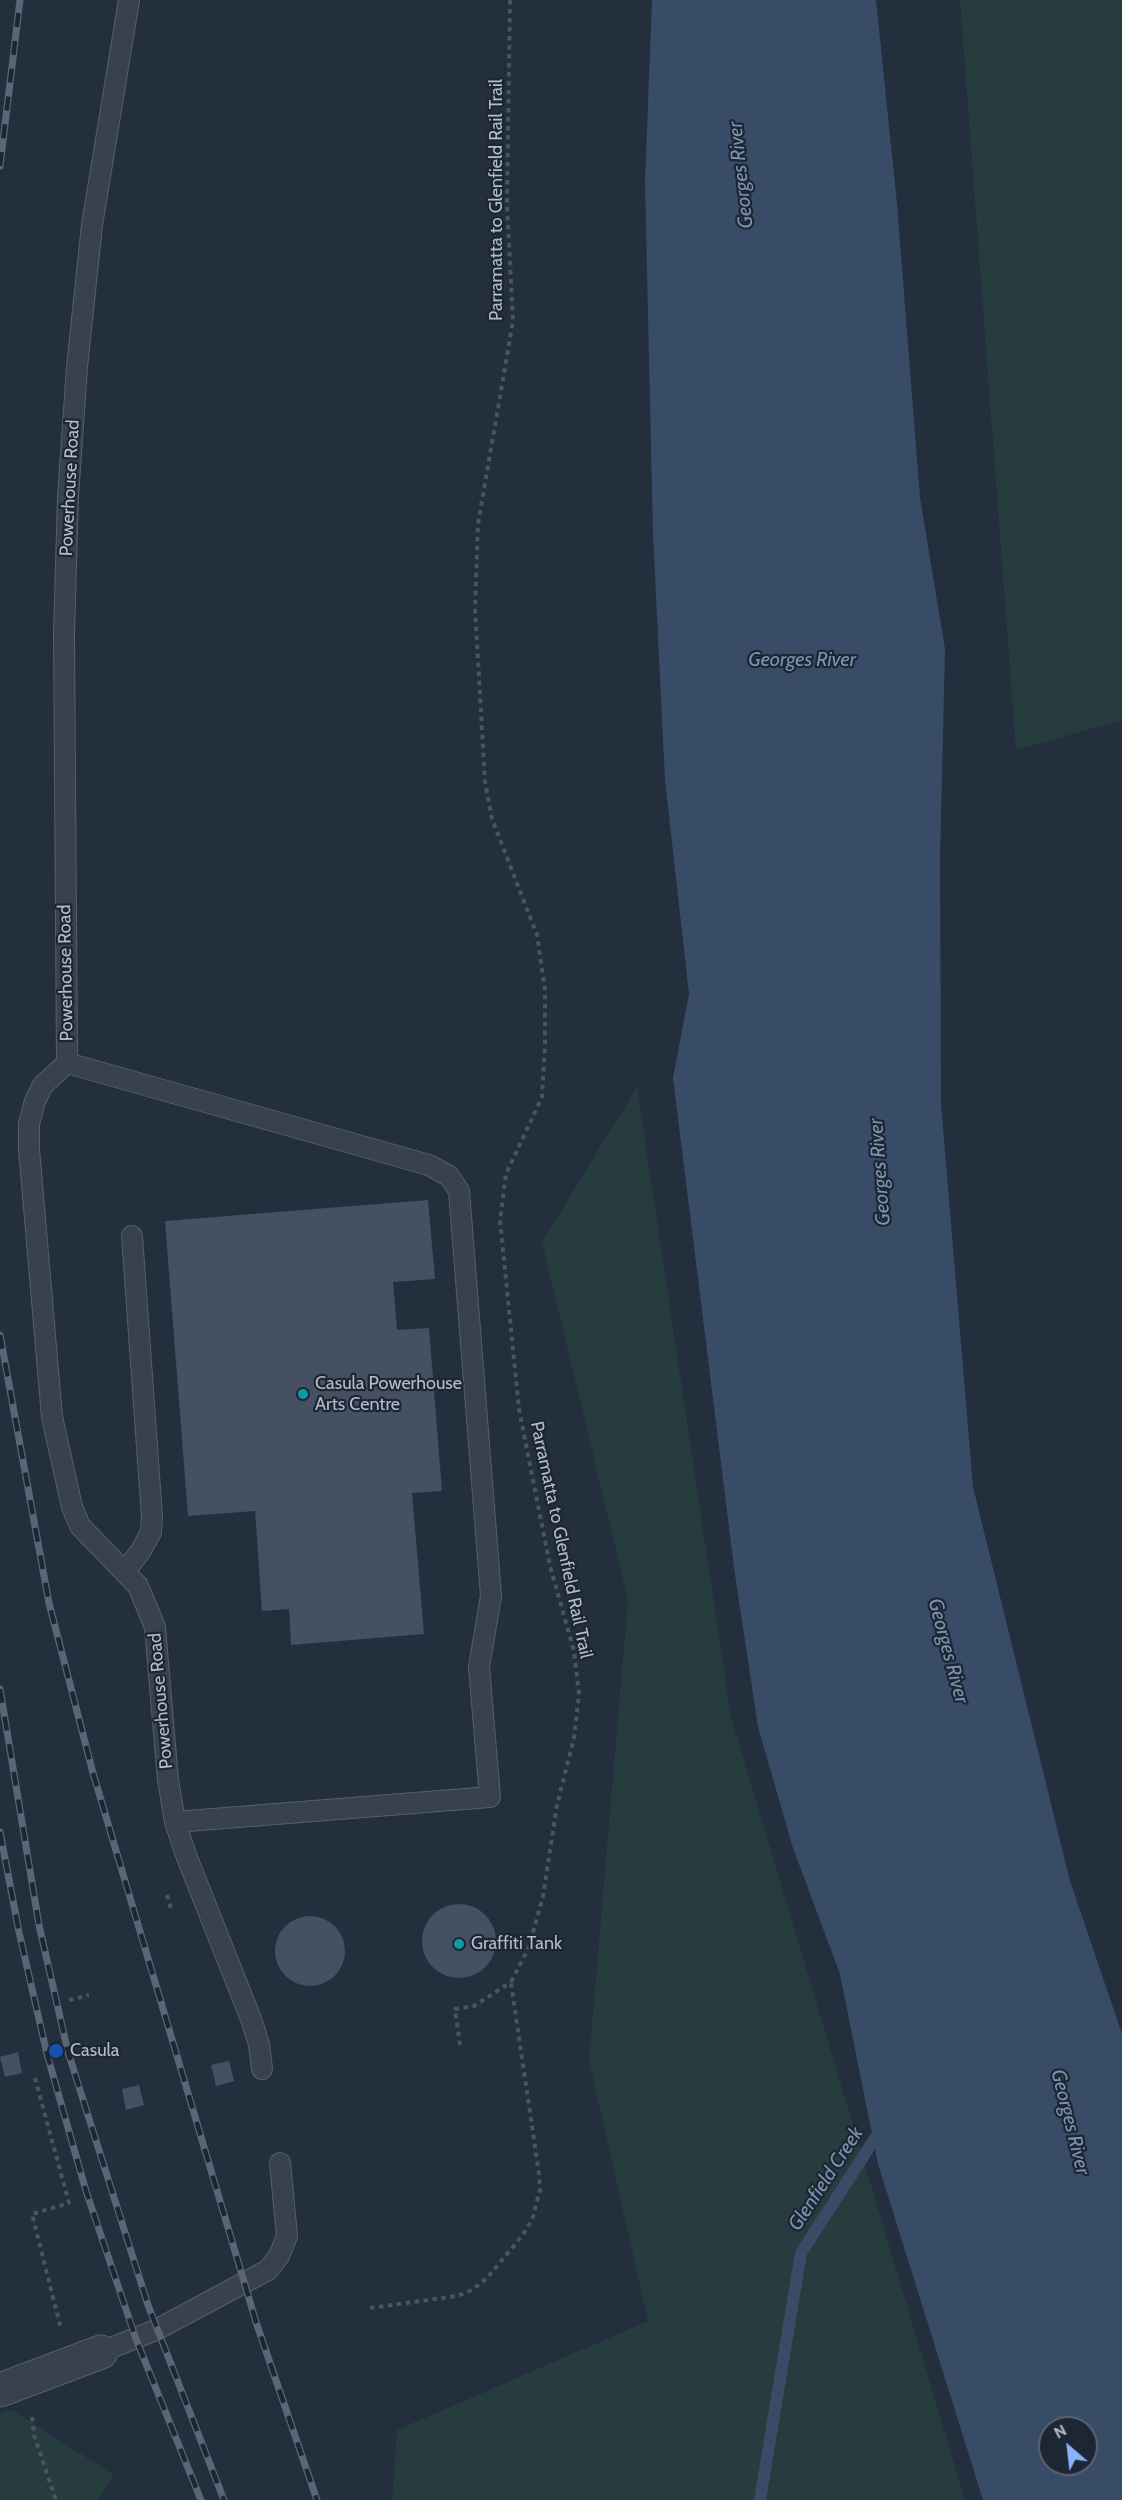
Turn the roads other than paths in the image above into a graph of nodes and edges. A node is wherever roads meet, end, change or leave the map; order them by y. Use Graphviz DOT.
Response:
graph roads {
  1 [pos="129,0"];
  2 [pos="67,1063"];
  3 [pos="132,1236"];
  4 [pos="124,1570"];
  5 [pos="175,1822"];
  6 [pos="262,2069"];
  7 [pos="280,2163"];
  8 [pos="101,2352"];
  9 [pos="0,2390"];
  1 -- 2 [label="lane, Powerhouse Road"];
  2 -- 4 [label="lane, Powerhouse Road"];
  2 -- 5 [label="lane"];
  3 -- 4 [label="lane"];
  4 -- 5 [label="lane, Powerhouse Road"];
  5 -- 6 [label="lane, Powerhouse Road"];
  7 -- 8 [label="lane"];
  8 -- 9 [label="street"];
}
